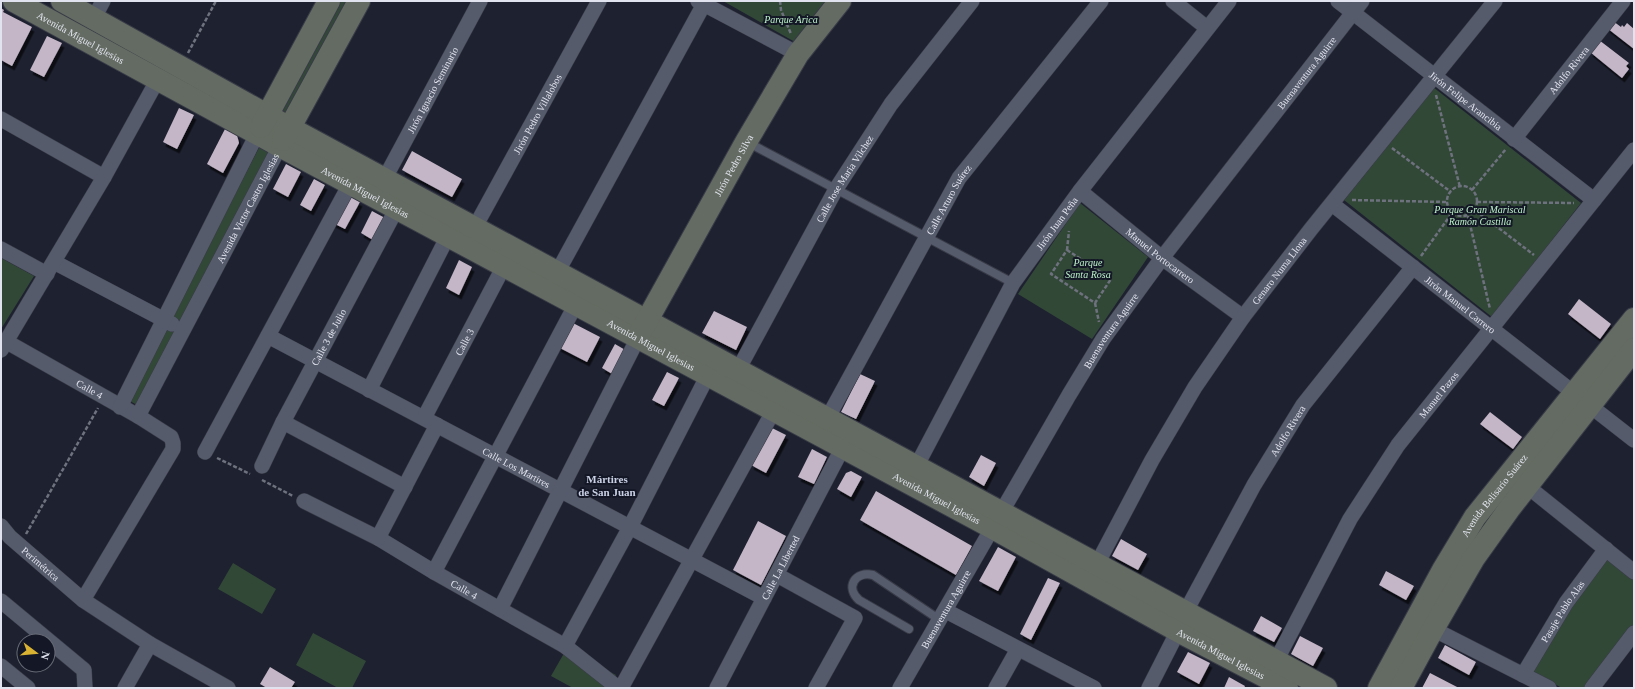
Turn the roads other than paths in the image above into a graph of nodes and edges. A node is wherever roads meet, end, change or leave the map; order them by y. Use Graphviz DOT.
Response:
graph roads {
  1 [pos="14,1"];
  2 [pos="62,1"];
  3 [pos="329,1"];
  4 [pos="359,1"];
  5 [pos="480,1"];
  6 [pos="599,1"];
  7 [pos="840,1"];
  8 [pos="972,1"];
  9 [pos="1101,1"];
  10 [pos="1173,1"];
  11 [pos="1229,1"];
  12 [pos="1338,1"];
  13 [pos="1495,1"];
  14 [pos="1623,1"];
  15 [pos="701,2"];
  16 [pos="1357,7"];
  17 [pos="98,10"];
  18 [pos="1207,28"];
  19 [pos="798,54"];
  20 [pos="1435,77"];
  21 [pos="158,79"];
  22 [pos="268,115"];
  23 [pos="1,119"];
  24 [pos="257,134"];
  25 [pos="285,137"];
  26 [pos="1514,139"];
  27 [pos="746,142"];
  28 [pos="1634,150"];
  29 [pos="104,177"];
  30 [pos="385,178"];
  31 [pos="350,184"];
  32 [pos="836,189"];
  33 [pos="1080,191"];
  34 [pos="1594,200"];
  35 [pos="1340,202"];
  36 [pos="397,208"];
  37 [pos="475,227"];
  38 [pos="448,236"];
  39 [pos="926,238"];
  40 [pos="1,248"];
  41 [pos="1162,258"];
  42 [pos="504,266"];
  43 [pos="1413,267"];
  44 [pos="51,268"];
  45 [pos="558,272"];
  46 [pos="1013,283"];
  47 [pos="576,304"];
  48 [pos="1243,317"];
  49 [pos="163,319"];
  50 [pos="1634,319"];
  51 [pos="1492,328"];
  52 [pos="642,329"];
  53 [pos="183,330"];
  54 [pos="268,336"];
  55 [pos="4,346"];
  56 [pos="1634,349"];
  57 [pos="316,362"];
  58 [pos="738,370"];
  59 [pos="708,375"];
  60 [pos="369,390"];
  61 [pos="1582,399"];
  62 [pos="120,407"];
  63 [pos="774,410"];
  64 [pos="138,416"];
  65 [pos="827,419"];
  66 [pos="283,422"];
  67 [pos="430,422"];
  68 [pos="1634,440"];
  69 [pos="843,447"];
  70 [pos="205,452"];
  71 [pos="495,456"];
  72 [pos="262,466"];
  73 [pos="916,467"];
  74 [pos="1527,486"];
  75 [pos="405,487"];
  76 [pos="560,490"];
  77 [pos="304,501"];
  78 [pos="997,520"];
  79 [pos="1,526"];
  80 [pos="630,527"];
  81 [pos="378,538"];
  82 [pos="1606,549"];
  83 [pos="692,560"];
  84 [pos="1097,564"];
  85 [pos="434,572"];
  86 [pos="1634,572"];
  87 [pos="777,574"];
  88 [pos="764,598"];
  89 [pos="84,600"];
  90 [pos="1,601"];
  91 [pos="500,609"];
  92 [pos="943,615"];
  93 [pos="1182,621"];
  94 [pos="909,629"];
  95 [pos="1433,629"];
  96 [pos="1634,633"];
  97 [pos="150,644"];
  98 [pos="566,646"];
  99 [pos="1018,649"];
  100 [pos="1,666"];
  101 [pos="1269,675"];
  102 [pos="1523,675"];
  103 [pos="1069,682"];
  104 [pos="28,688"];
  105 [pos="85,688"];
  106 [pos="125,688"];
  107 [pos="228,688"];
  108 [pos="620,688"];
  109 [pos="717,688"];
  110 [pos="816,688"];
  111 [pos="900,688"];
  112 [pos="996,688"];
  113 [pos="1094,688"];
  114 [pos="1149,688"];
  115 [pos="1288,688"];
  116 [pos="1326,688"];
  117 [pos="1379,688"];
  118 [pos="1401,688"];
  119 [pos="1549,688"];
  120 [pos="1592,688"];
  1 -- 21 [label="main road, Avenida Miguel Iglesias"];
  2 -- 17 [label="main road, Avenida Miguel Iglesias"];
  3 -- 22 [label="main road"];
  4 -- 25 [label="main road, Avenida Victor Castro Iglesias"];
  5 -- 30 [label="street, Jirón Ignacio Seminario"];
  6 -- 37 [label="street, Jirón Pedro Villalobos"];
  7 -- 19 [label="main road, Jirón Pedro Silva"];
  8 -- 32 [label="street, Calle Jose Maria Vilchez"];
  9 -- 39 [label="street, Calle Arturo Suárez"];
  10 -- 18 [label="street"];
  11 -- 18 [label="street, Jirón Juan Peña"];
  12 -- 16 [label="street, Jirón Felipe Arancibia"];
  13 -- 20 [label="street, Genaro Numa Llona"];
  14 -- 26 [label="street, Adolfo Rivera"];
  15 -- 19 [label="street"];
  15 -- 45 [label="street"];
  16 -- 20 [label="street, Jirón Felipe Arancibia"];
  16 -- 41 [label="street, Buenaventura Aguirre"];
  17 -- 22 [label="main road, Avenida Miguel Iglesias"];
  18 -- 33 [label="street, Jirón Juan Peña"];
  19 -- 27 [label="main road, Jirón Pedro Silva"];
  20 -- 26 [label="street, Jirón Felipe Arancibia"];
  20 -- 35 [label="street, Genaro Numa Llona"];
  21 -- 24 [label="main road, Avenida Miguel Iglesias"];
  21 -- 29 [label="street"];
  22 -- 24 [label="main road"];
  22 -- 25 [label="main road, Avenida Miguel Iglesias"];
  23 -- 29 [label="street"];
  24 -- 25 [label="main road, Avenida Miguel Iglesias"];
  24 -- 49 [label="street"];
  25 -- 30 [label="main road, Avenida Miguel Iglesias"];
  25 -- 31 [label="main road, Avenida Miguel Iglesias"];
  25 -- 53 [label="street, Avenida Victor Castro Iglesias"];
  26 -- 34 [label="street, Jirón Felipe Arancibia"];
  27 -- 32 [label="lane"];
  27 -- 52 [label="main road, Jirón Pedro Silva"];
  28 -- 34 [label="street, Manuel Pazos"];
  29 -- 44 [label="street"];
  30 -- 37 [label="main road, Avenida Miguel Iglesias"];
  31 -- 36 [label="main road, Avenida Miguel Iglesias"];
  31 -- 54 [label="street"];
  32 -- 39 [label="lane"];
  32 -- 58 [label="street, Calle Jose Maria Vilchez"];
  33 -- 41 [label="street, Manuel Portocarrero"];
  33 -- 46 [label="street, Jirón Juan Peña"];
  34 -- 51 [label="street, Manuel Pazos"];
  35 -- 43 [label="street, Jirón Manuel Carrero"];
  35 -- 48 [label="street, Genaro Numa Llona"];
  36 -- 38 [label="main road, Avenida Miguel Iglesias"];
  36 -- 57 [label="street, Calle 3 de Julio"];
  37 -- 45 [label="main road, Avenida Miguel Iglesias"];
  38 -- 42 [label="main road, Avenida Miguel Iglesias"];
  38 -- 60 [label="street"];
  39 -- 46 [label="lane"];
  39 -- 65 [label="street, Calle Arturo Suárez"];
  40 -- 44 [label="street"];
  41 -- 48 [label="street, Manuel Portocarrero"];
  41 -- 78 [label="street, Buenaventura Aguirre"];
  42 -- 47 [label="main road, Avenida Miguel Iglesias"];
  42 -- 67 [label="street, Calle 3"];
  43 -- 51 [label="street, Jirón Manuel Carrero"];
  43 -- 93 [label="street, Adolfo Rivera"];
  44 -- 49 [label="street"];
  44 -- 55 [label="street"];
  45 -- 52 [label="main road, Avenida Miguel Iglesias"];
  46 -- 73 [label="street, Jirón Juan Peña"];
  47 -- 52 [label="main road, Avenida Miguel Iglesias"];
  47 -- 71 [label="street"];
  48 -- 84 [label="street, Genaro Numa Llona"];
  49 -- 53 [label="street"];
  49 -- 62 [label="street"];
  50 -- 61 [label="main road, Avenida Belisario Suárez"];
  51 -- 61 [label="street, Jirón Manuel Carrero"];
  51 -- 101 [label="street, Manuel Pazos"];
  52 -- 58 [label="main road, Avenida Miguel Iglesias"];
  52 -- 59 [label="main road, Avenida Miguel Iglesias"];
  52 -- 76 [label="street"];
  53 -- 64 [label="street, Avenida Victor Castro Iglesias"];
  54 -- 57 [label="street, Calle Los Martires"];
  54 -- 70 [label="street"];
  55 -- 62 [label="street, Calle 4"];
  56 -- 61 [label="main road, Avenida Belisario Suárez"];
  57 -- 60 [label="street, Calle Los Martires"];
  57 -- 66 [label="street, Calle 3 de Julio"];
  58 -- 65 [label="main road, Avenida Miguel Iglesias"];
  59 -- 63 [label="main road, Avenida Miguel Iglesias"];
  59 -- 80 [label="street"];
  60 -- 67 [label="street, Calle Los Martires"];
  61 -- 68 [label="street, Jirón Manuel Carrero"];
  61 -- 74 [label="main road, Avenida Belisario Suárez"];
  61 -- 117 [label="main road, Avenida Belisario Suárez"];
  62 -- 64 [label="street, Calle 4"];
  63 -- 69 [label="main road, Avenida Miguel Iglesias"];
  63 -- 83 [label="street"];
  64 -- 89 [label="street, Calle 4"];
  65 -- 73 [label="main road, Avenida Miguel Iglesias"];
  66 -- 72 [label="street, Calle 3 de Julio"];
  66 -- 75 [label="street"];
  67 -- 71 [label="street, Calle Los Martires"];
  67 -- 75 [label="street, Calle 3"];
  69 -- 78 [label="main road, Avenida Miguel Iglesias"];
  69 -- 87 [label="street, Calle La Liberted"];
  71 -- 76 [label="street, Calle Los Martires"];
  71 -- 85 [label="street"];
  73 -- 78 [label="main road, Avenida Miguel Iglesias"];
  74 -- 82 [label="street"];
  74 -- 95 [label="main road, Avenida Belisario Suárez"];
  75 -- 81 [label="street, Calle 3"];
  76 -- 80 [label="street, Calle Los Martires"];
  76 -- 91 [label="street"];
  77 -- 81 [label="street, Calle 4"];
  78 -- 84 [label="main road, Avenida Miguel Iglesias"];
  78 -- 92 [label="street, Buenaventura Aguirre"];
  78 -- 93 [label="main road, Avenida Miguel Iglesias"];
  79 -- 89 [label="street, Perimétrica"];
  80 -- 83 [label="street, Calle Los Martires"];
  80 -- 98 [label="street"];
  81 -- 85 [label="street, Calle 4"];
  82 -- 86 [label="street"];
  82 -- 102 [label="street, Pasaje Pablo Alas"];
  83 -- 88 [label="street, Calle Los Martires"];
  83 -- 108 [label="street"];
  84 -- 93 [label="main road, Avenida Miguel Iglesias"];
  85 -- 91 [label="street, Calle 4"];
  87 -- 88 [label="street, Calle La Liberted"];
  87 -- 110 [label="street"];
  88 -- 109 [label="street, Calle La Liberted"];
  89 -- 97 [label="street, Perimétrica"];
  90 -- 105 [label="street"];
  91 -- 98 [label="street, Calle 4"];
  92 -- 94 [label="lane"];
  92 -- 99 [label="street"];
  92 -- 111 [label="street, Buenaventura Aguirre"];
  93 -- 101 [label="main road, Avenida Miguel Iglesias"];
  93 -- 114 [label="street, Adolfo Rivera"];
  95 -- 102 [label="street"];
  95 -- 118 [label="main road, Avenida Belisario Suárez"];
  96 -- 120 [label="street"];
  97 -- 106 [label="street"];
  97 -- 107 [label="street, Perimétrica"];
  98 -- 108 [label="street, Calle 4"];
  99 -- 103 [label="street"];
  99 -- 112 [label="street"];
  100 -- 104 [label="street"];
  101 -- 115 [label="main road, Avenida Miguel Iglesias"];
  101 -- 116 [label="main road, Avenida Miguel Iglesias"];
  102 -- 119 [label="street"];
  103 -- 113 [label="street"];
}
